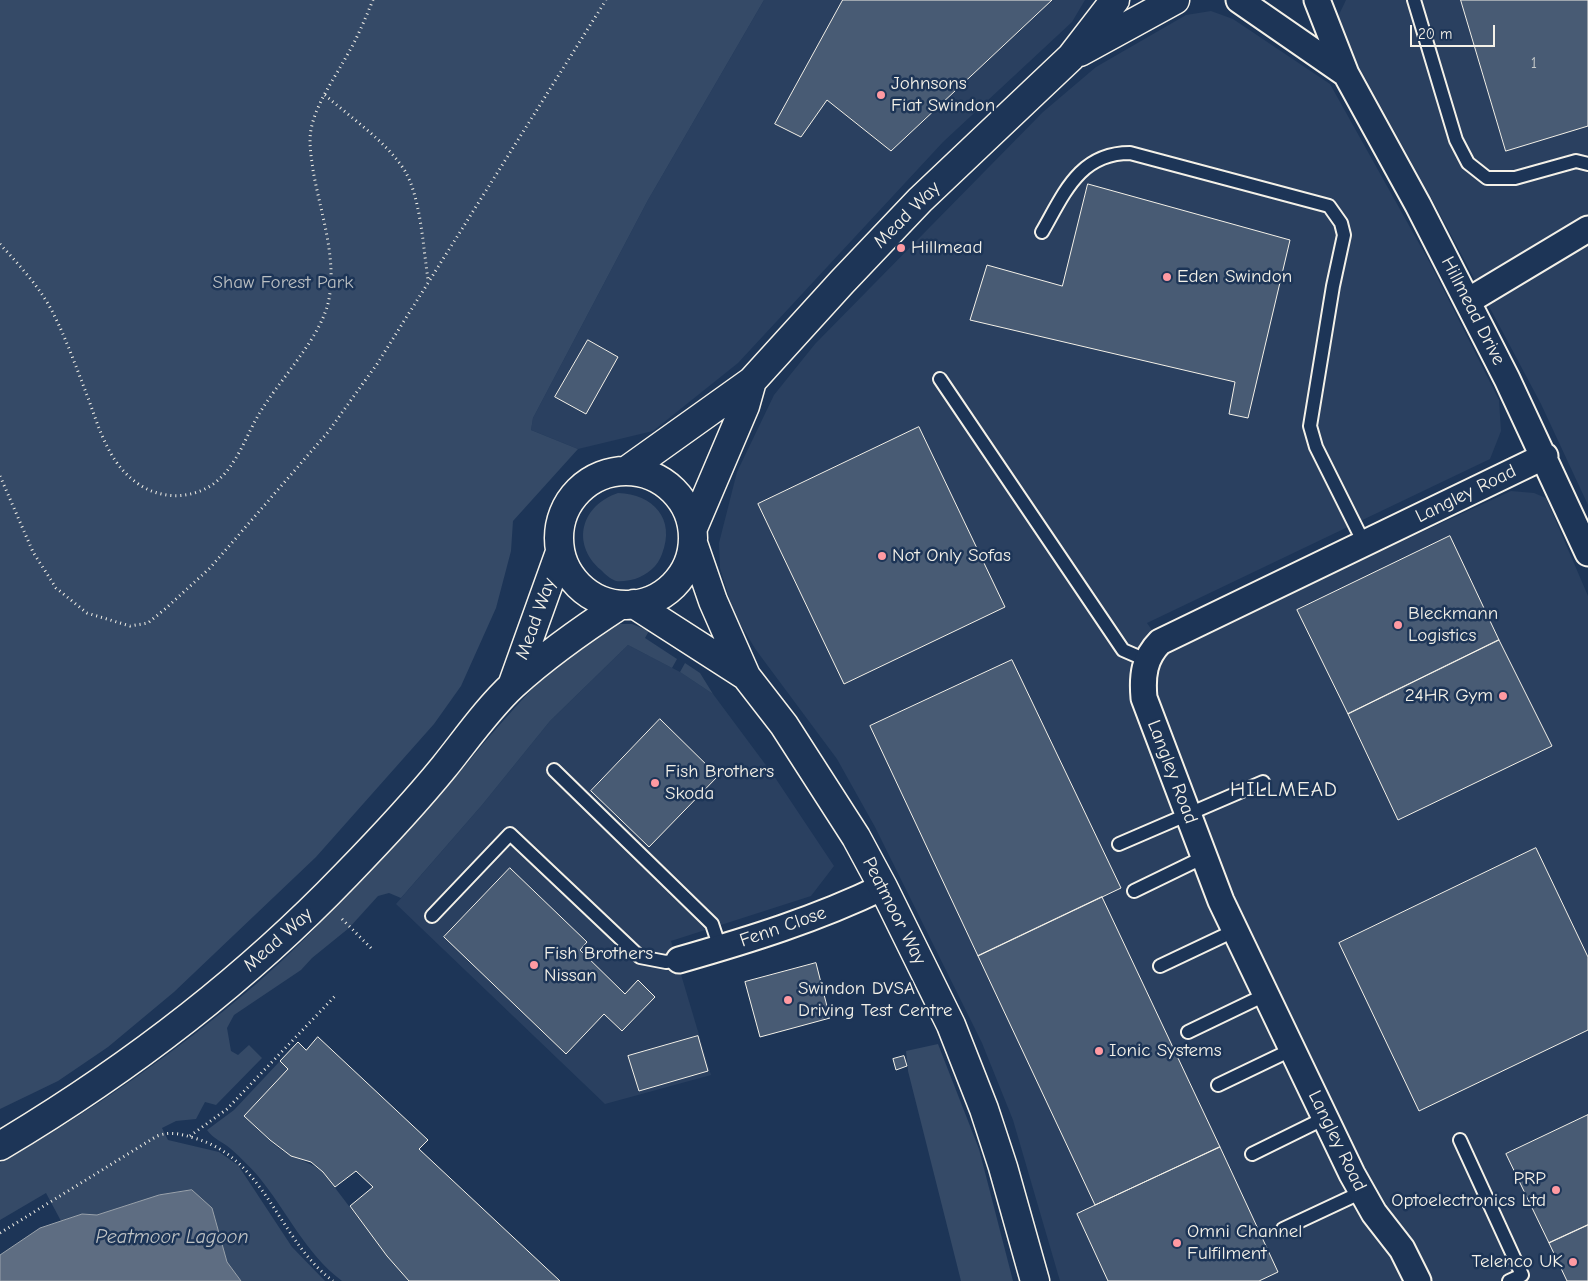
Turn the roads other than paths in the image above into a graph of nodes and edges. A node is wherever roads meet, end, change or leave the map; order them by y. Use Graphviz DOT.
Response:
graph roads {
  1 [pos="1115,0"];
  2 [pos="1175,0"];
  3 [pos="1239,0"];
  4 [pos="1317,0"];
  5 [pos="1414,0"];
  6 [pos="1072,57"];
  7 [pos="1346,74"];
  8 [pos="1588,164"];
  9 [pos="1588,230"];
  10 [pos="1042,232"];
  11 [pos="1468,301"];
  12 [pos="940,379"];
  13 [pos="752,381"];
  14 [pos="1545,456"];
  15 [pos="626,471"];
  16 [pos="693,536"];
  17 [pos="1364,543"];
  18 [pos="560,552"];
  19 [pos="1588,554"];
  20 [pos="627,605"];
  21 [pos="1146,660"];
  22 [pos="746,676"];
  23 [pos="512,686"];
  24 [pos="554,770"];
  25 [pos="1263,782"];
  26 [pos="1188,814"];
  27 [pos="1119,844"];
  28 [pos="1204,857"];
  29 [pos="883,887"];
  30 [pos="1134,891"];
  31 [pos="432,916"];
  32 [pos="1236,930"];
  33 [pos="720,948"];
  34 [pos="679,960"];
  35 [pos="1160,966"];
  36 [pos="1266,994"];
  37 [pos="1188,1032"];
  38 [pos="1293,1049"];
  39 [pos="1218,1085"];
  40 [pos="1325,1118"];
  41 [pos="1460,1140"];
  42 [pos="0,1146"];
  43 [pos="1252,1154"];
  44 [pos="1362,1192"];
  45 [pos="1283,1229"];
  46 [pos="1035,1281"];
  47 [pos="1418,1281"];
  48 [pos="1509,1281"];
  1 -- 6 [label="main road, Mead Way"];
  2 -- 6 [label="main road, Mead Way"];
  3 -- 7 [label="street, Hillmead Drive"];
  4 -- 7 [label="street, Hillmead Drive"];
  5 -- 8 [label="lane"];
  6 -- 13 [label="main road, Mead Way"];
  7 -- 11 [label="street, Hillmead Drive"];
  9 -- 11 [label="street"];
  10 -- 17 [label="lane"];
  11 -- 14 [label="street, Hillmead Drive"];
  12 -- 21 [label="lane"];
  13 -- 15 [label="main road, Mead Way"];
  13 -- 16 [label="main road, Mead Way"];
  14 -- 17 [label="street, Langley Road"];
  14 -- 19 [label="street, Hillmead Drive"];
  15 -- 16 [label="main road"];
  15 -- 18 [label="main road"];
  16 -- 20 [label="main road"];
  16 -- 22 [label="main road, Peatmoor Way"];
  17 -- 21 [label="street, Langley Road"];
  18 -- 20 [label="main road"];
  18 -- 23 [label="main road, Mead Way"];
  20 -- 22 [label="main road, Peatmoor Way"];
  20 -- 23 [label="main road, Mead Way"];
  21 -- 26 [label="street, Langley Road"];
  22 -- 29 [label="main road, Peatmoor Way"];
  23 -- 42 [label="main road, Mead Way"];
  24 -- 33 [label="lane"];
  25 -- 26 [label="lane"];
  26 -- 27 [label="lane"];
  26 -- 28 [label="street, Langley Road"];
  28 -- 30 [label="lane"];
  28 -- 32 [label="street, Langley Road"];
  29 -- 33 [label="street, Fenn Close"];
  29 -- 46 [label="main road, Peatmoor Way"];
  31 -- 34 [label="lane"];
  32 -- 35 [label="lane"];
  32 -- 36 [label="street, Langley Road"];
  33 -- 34 [label="street, Fenn Close"];
  36 -- 37 [label="lane"];
  36 -- 38 [label="street, Langley Road"];
  38 -- 39 [label="lane"];
  38 -- 40 [label="street, Langley Road"];
  40 -- 43 [label="lane"];
  40 -- 44 [label="street, Langley Road"];
  41 -- 48 [label="lane"];
  44 -- 45 [label="lane"];
  44 -- 47 [label="street, Langley Road"];
}
